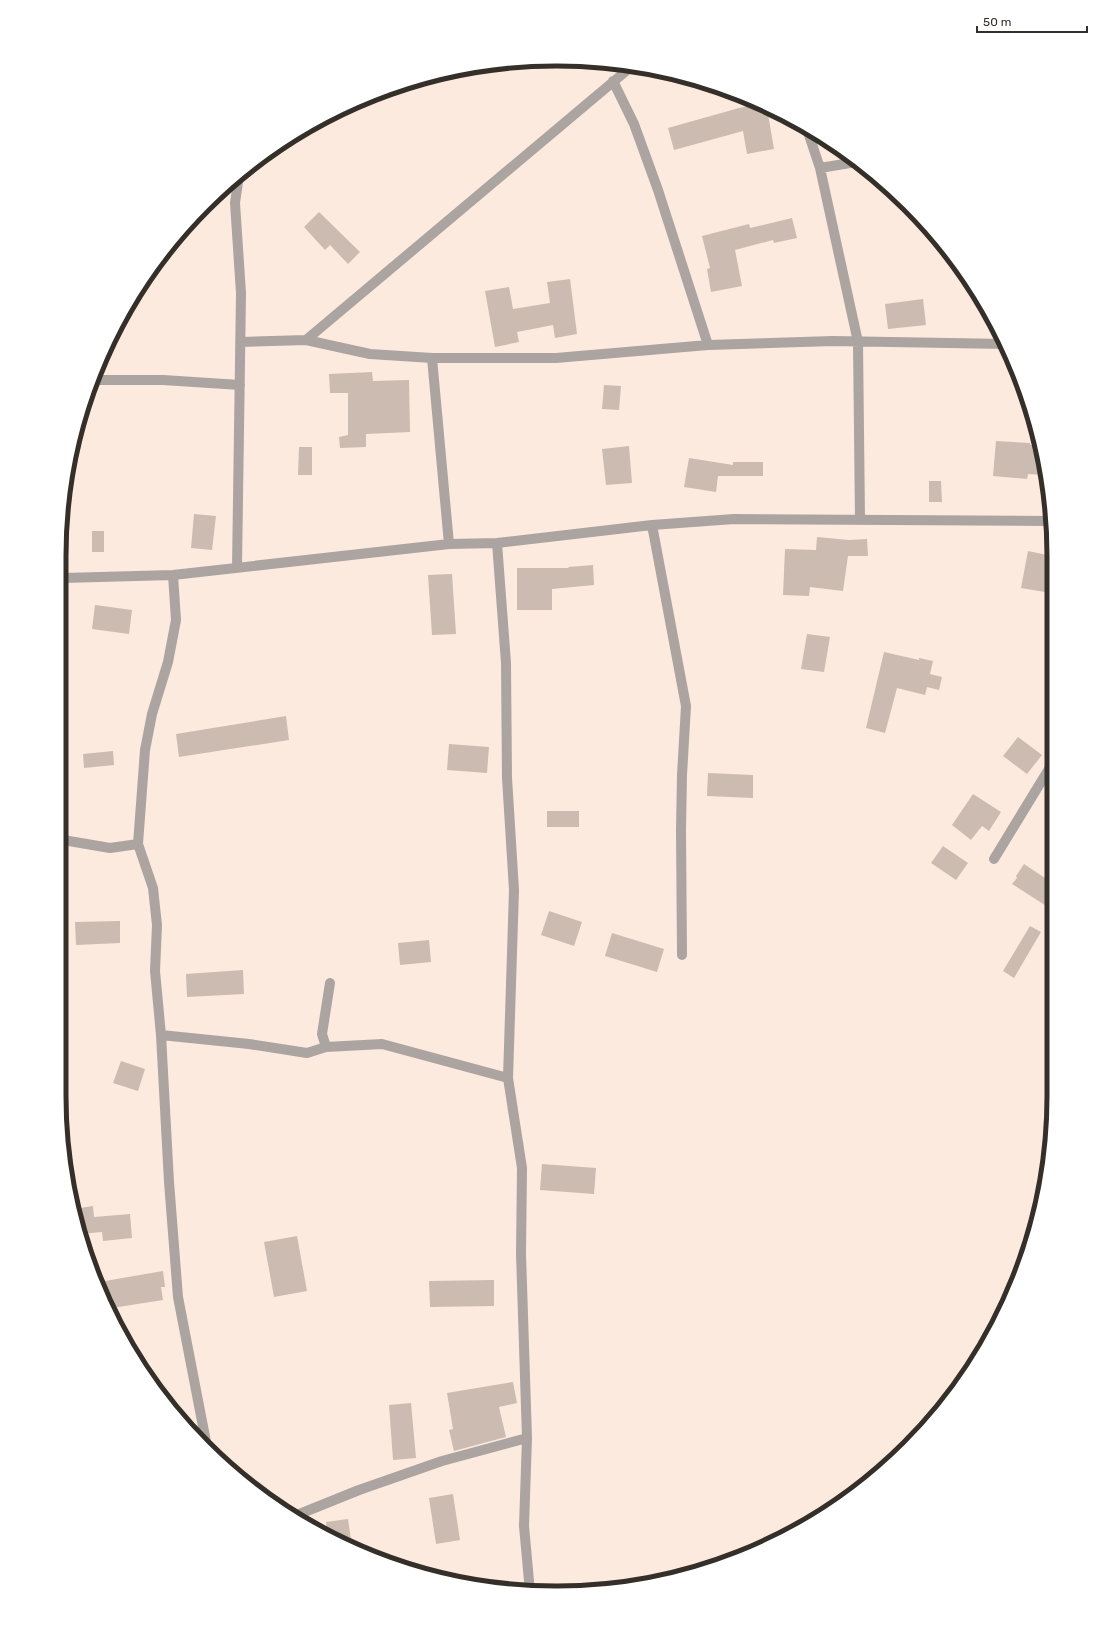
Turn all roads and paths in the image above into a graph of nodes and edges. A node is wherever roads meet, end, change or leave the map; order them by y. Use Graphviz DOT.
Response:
graph roads {
  1 [pos="626,71"];
  2 [pos="613,81"];
  3 [pos="810,137"];
  4 [pos="849,163"];
  5 [pos="820,168"];
  6 [pos="238,184"];
  7 [pos="306,340"];
  8 [pos="241,342"];
  9 [pos="858,342"];
  10 [pos="998,344"];
  11 [pos="708,345"];
  12 [pos="432,358"];
  13 [pos="99,380"];
  14 [pos="240,385"];
  15 [pos="860,520"];
  16 [pos="1046,521"];
  17 [pos="652,524"];
  18 [pos="497,543"];
  19 [pos="449,544"];
  20 [pos="237,567"];
  21 [pos="173,575"];
  22 [pos="66,578"];
  23 [pos="1047,772"];
  24 [pos="66,841"];
  25 [pos="138,844"];
  26 [pos="994,859"];
  27 [pos="682,955"];
  28 [pos="330,983"];
  29 [pos="161,1035"];
  30 [pos="326,1047"];
  31 [pos="508,1078"];
  32 [pos="205,1437"];
  33 [pos="527,1438"];
  34 [pos="301,1514"];
  35 [pos="529,1585"];
  1 -- 2 [label="street"];
  2 -- 7 [label="street"];
  2 -- 11 [label="street"];
  3 -- 5 [label="street"];
  4 -- 5 [label="street"];
  5 -- 9 [label="street"];
  6 -- 8 [label="street"];
  7 -- 8 [label="street"];
  7 -- 12 [label="street"];
  8 -- 14 [label="street"];
  9 -- 10 [label="street"];
  9 -- 11 [label="street"];
  9 -- 15 [label="street"];
  11 -- 12 [label="street"];
  12 -- 19 [label="street"];
  13 -- 14 [label="street"];
  14 -- 20 [label="street"];
  15 -- 16 [label="street"];
  15 -- 17 [label="street"];
  17 -- 18 [label="street"];
  17 -- 27 [label="street"];
  18 -- 19 [label="street"];
  18 -- 31 [label="street"];
  19 -- 20 [label="street"];
  20 -- 21 [label="street"];
  21 -- 22 [label="street"];
  21 -- 25 [label="street"];
  23 -- 26 [label="street"];
  24 -- 25 [label="street"];
  25 -- 29 [label="street"];
  28 -- 30 [label="street"];
  29 -- 30 [label="street"];
  29 -- 32 [label="street"];
  30 -- 31 [label="street"];
  31 -- 33 [label="street"];
  33 -- 34 [label="street"];
  33 -- 35 [label="street"];
}
